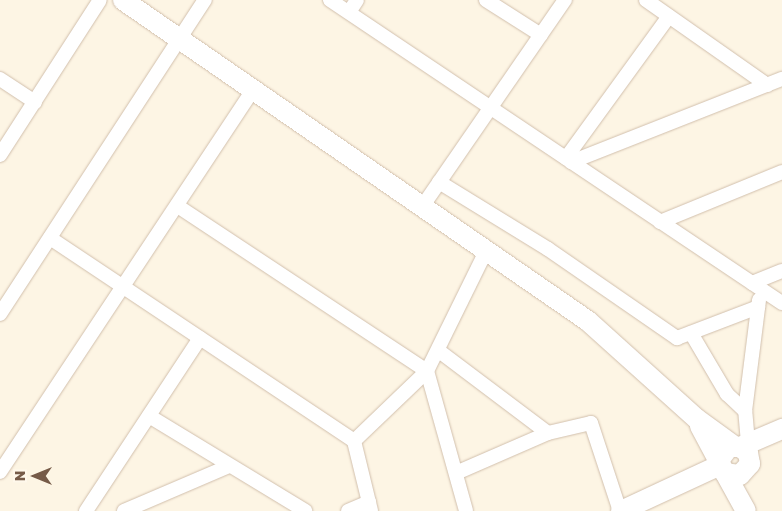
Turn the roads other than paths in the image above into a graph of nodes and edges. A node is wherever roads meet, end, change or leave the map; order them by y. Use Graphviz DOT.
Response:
graph roads {
  1 [pos="100,0"];
  2 [pos="123,0"];
  3 [pos="206,0"];
  4 [pos="330,0"];
  5 [pos="356,0"];
  6 [pos="486,0"];
  7 [pos="565,0"];
  8 [pos="646,0"];
  9 [pos="348,12"];
  10 [pos="669,16"];
  11 [pos="541,35"];
  12 [pos="178,38"];
  13 [pos="782,78"];
  14 [pos="0,79"];
  15 [pos="767,84"];
  16 [pos="253,90"];
  17 [pos="35,102"];
  18 [pos="490,108"];
  19 [pos="0,156"];
  20 [pos="568,160"];
  21 [pos="782,172"];
  22 [pos="439,182"];
  23 [pos="179,207"];
  24 [pos="422,207"];
  25 [pos="660,222"];
  26 [pos="50,238"];
  27 [pos="486,250"];
  28 [pos="782,271"];
  29 [pos="756,286"];
  30 [pos="124,288"];
  31 [pos="782,303"];
  32 [pos="758,307"];
  33 [pos="1,310"];
  34 [pos="691,333"];
  35 [pos="200,338"];
  36 [pos="439,351"];
  37 [pos="426,371"];
  38 [pos="745,411"];
  39 [pos="149,416"];
  40 [pos="782,429"];
  41 [pos="548,433"];
  42 [pos="354,441"];
  43 [pos="735,458"];
  44 [pos="229,466"];
  45 [pos="0,472"];
  46 [pos="456,473"];
  47 [pos="370,507"];
  48 [pos="746,509"];
  49 [pos="86,511"];
  50 [pos="124,511"];
  51 [pos="305,511"];
  52 [pos="348,511"];
  53 [pos="466,511"];
  54 [pos="621,511"];
  1 -- 17 [label="street"];
  2 -- 12 [label="main road"];
  3 -- 12 [label="street"];
  4 -- 9 [label="street"];
  5 -- 9 [label="street"];
  6 -- 11 [label="street"];
  7 -- 11 [label="street"];
  8 -- 10 [label="street"];
  9 -- 18 [label="street"];
  10 -- 15 [label="street"];
  10 -- 20 [label="street"];
  11 -- 18 [label="street"];
  12 -- 16 [label="main road"];
  12 -- 26 [label="street"];
  13 -- 15 [label="street"];
  14 -- 17 [label="street"];
  15 -- 20 [label="street"];
  16 -- 23 [label="street"];
  16 -- 24 [label="main road"];
  17 -- 19 [label="street"];
  18 -- 20 [label="street"];
  18 -- 22 [label="street"];
  20 -- 25 [label="street"];
  21 -- 25 [label="street"];
  22 -- 24 [label="street"];
  22 -- 34 [label="street"];
  23 -- 30 [label="street"];
  23 -- 37 [label="street"];
  24 -- 27 [label="main road"];
  25 -- 29 [label="street"];
  26 -- 30 [label="street"];
  26 -- 33 [label="street"];
  27 -- 36 [label="street"];
  27 -- 43 [label="main road"];
  28 -- 29 [label="street"];
  29 -- 31 [label="street"];
  29 -- 32 [label="street"];
  30 -- 35 [label="street"];
  30 -- 45 [label="street"];
  32 -- 34 [label="street"];
  32 -- 38 [label="street"];
  34 -- 38 [label="street"];
  35 -- 39 [label="street"];
  35 -- 42 [label="street"];
  36 -- 37 [label="street"];
  36 -- 41 [label="street"];
  37 -- 42 [label="street"];
  37 -- 46 [label="street"];
  38 -- 43 [label="street"];
  39 -- 44 [label="street"];
  39 -- 49 [label="street"];
  40 -- 43 [label="main road"];
  41 -- 46 [label="street"];
  41 -- 54 [label="street"];
  42 -- 47 [label="street"];
  43 -- 48 [label="main road"];
  43 -- 54 [label="main road"];
  44 -- 50 [label="street"];
  44 -- 51 [label="street"];
  46 -- 53 [label="street"];
  47 -- 52 [label="street"];
}
